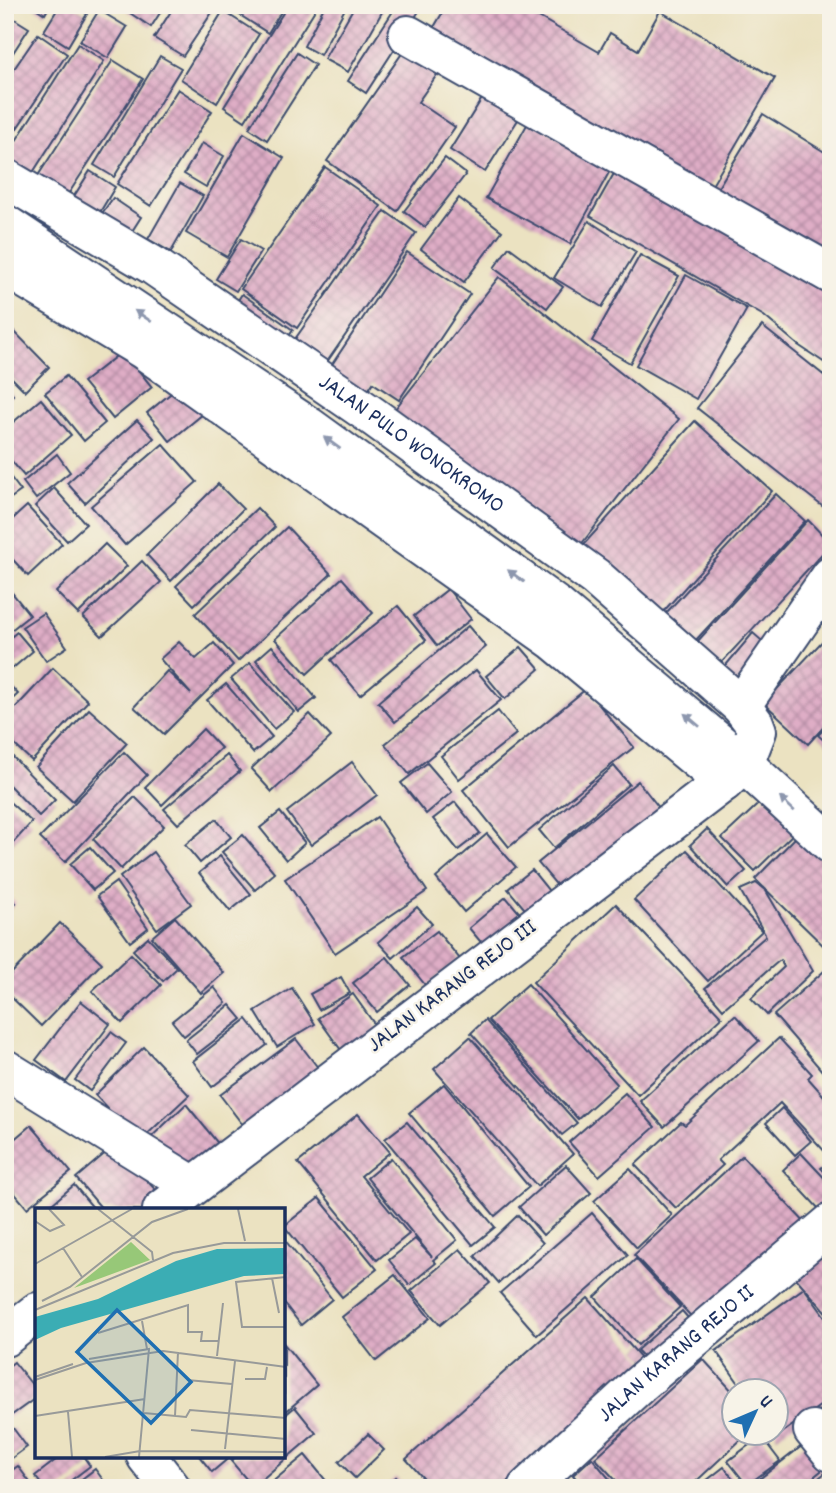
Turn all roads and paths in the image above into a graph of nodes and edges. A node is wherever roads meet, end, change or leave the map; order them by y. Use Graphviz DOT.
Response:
graph roads {
  1 [pos="408,35"];
  2 [pos="5,178"];
  3 [pos="5,224"];
  4 [pos="5,267"];
  5 [pos="831,274"];
  6 [pos="831,576"];
  7 [pos="741,706"];
  8 [pos="734,773"];
  9 [pos="831,844"];
  10 [pos="5,1069"];
  11 [pos="192,1185"];
  12 [pos="163,1208"];
  13 [pos="831,1223"];
  14 [pos="148,1458"];
  15 [pos="171,1488"];
  16 [pos="527,1488"];
  1 -- 5 [label="street"];
  2 -- 7 [label="street, JALAN PULO WONOKROMO"];
  8 -- 3 [label="street, JALAN PULO WONOKROMO, one-way"];
  4 -- 8 [label="street, JALAN PULO WONOKROMO"];
  6 -- 7 [label="street"];
  7 -- 8 [label="street, JALAN PULO WONOKROMO"];
  9 -- 8 [label="street, JALAN PULO WONOKROMO, one-way"];
  8 -- 11 [label="street, JALAN KARANG REJO III"];
  10 -- 11 [label="street"];
  11 -- 12 [label="street, JALAN KARANG REJO III"];
  13 -- 16 [label="street, JALAN KARANG REJO II"];
  14 -- 15 [label="street"];
}
